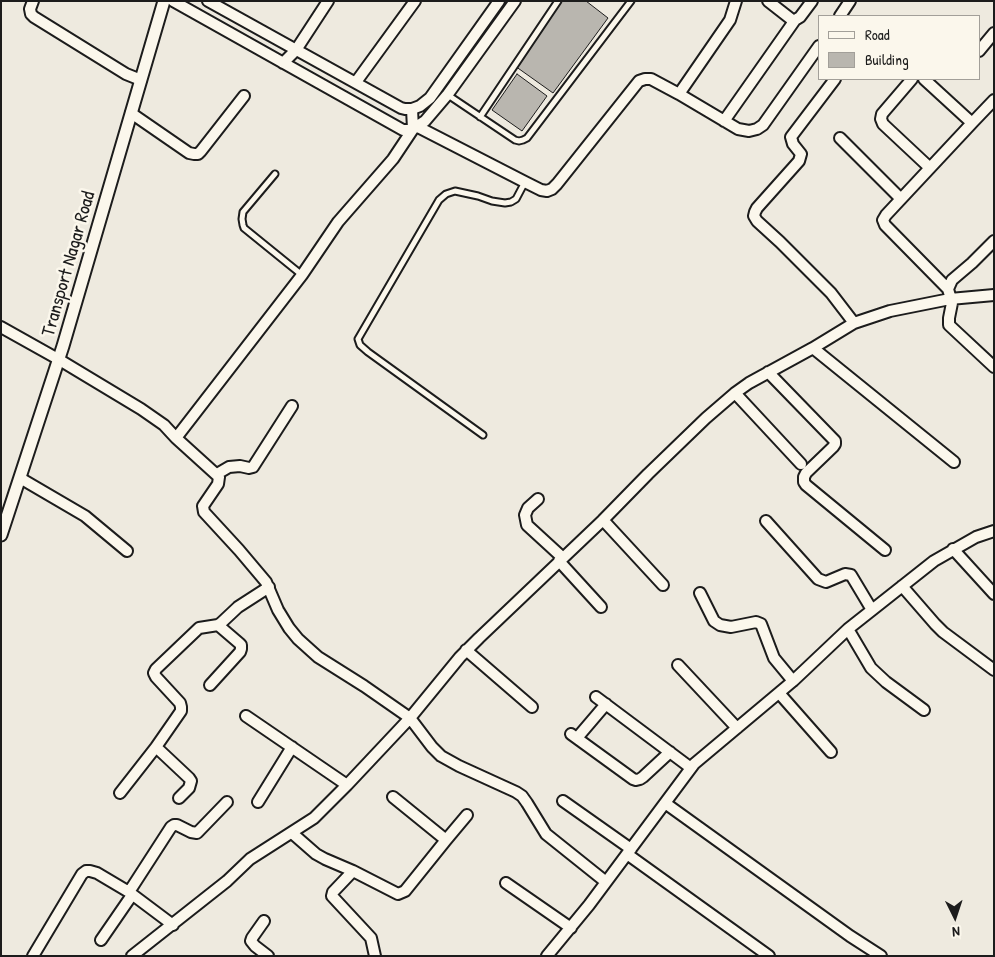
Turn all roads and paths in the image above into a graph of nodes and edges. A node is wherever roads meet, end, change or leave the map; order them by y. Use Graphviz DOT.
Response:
graph roads {
  1 [pos="33,1"];
  2 [pos="164,1"];
  3 [pos="173,1"];
  4 [pos="208,1"];
  5 [pos="328,1"];
  6 [pos="415,1"];
  7 [pos="499,1"];
  8 [pos="515,1"];
  9 [pos="558,1"];
  10 [pos="631,1"];
  11 [pos="736,1"];
  12 [pos="768,1"];
  13 [pos="812,1"];
  14 [pos="850,1"];
  15 [pos="841,15"];
  16 [pos="795,20"];
  17 [pos="994,33"];
  18 [pos="818,47"];
  19 [pos="296,50"];
  20 [pos="980,50"];
  21 [pos="283,63"];
  22 [pos="141,80"];
  23 [pos="834,80"];
  24 [pos="911,80"];
  25 [pos="931,81"];
  26 [pos="356,82"];
  27 [pos="448,94"];
  28 [pos="679,94"];
  29 [pos="244,96"];
  30 [pos="994,100"];
  31 [pos="412,109"];
  32 [pos="131,113"];
  33 [pos="480,117"];
  34 [pos="724,121"];
  35 [pos="972,123"];
  36 [pos="415,128"];
  37 [pos="840,138"];
  38 [pos="930,168"];
  39 [pos="275,174"];
  40 [pos="525,182"];
  41 [pos="902,199"];
  42 [pos="994,241"];
  43 [pos="302,274"];
  44 [pos="949,294"];
  45 [pos="994,295"];
  46 [pos="854,323"];
  47 [pos="1,327"];
  48 [pos="813,348"];
  49 [pos="58,359"];
  50 [pos="994,367"];
  51 [pos="768,372"];
  52 [pos="735,393"];
  53 [pos="292,406"];
  54 [pos="484,435"];
  55 [pos="176,438"];
  56 [pos="954,462"];
  57 [pos="801,464"];
  58 [pos="217,474"];
  59 [pos="20,478"];
  60 [pos="538,499"];
  61 [pos="603,520"];
  62 [pos="766,521"];
  63 [pos="994,531"];
  64 [pos="1,535"];
  65 [pos="953,549"];
  66 [pos="127,550"];
  67 [pos="885,550"];
  68 [pos="561,559"];
  69 [pos="663,585"];
  70 [pos="902,586"];
  71 [pos="269,588"];
  72 [pos="700,593"];
  73 [pos="994,594"];
  74 [pos="601,607"];
  75 [pos="872,610"];
  76 [pos="218,625"];
  77 [pos="848,629"];
  78 [pos="466,650"];
  79 [pos="678,665"];
  80 [pos="994,670"];
  81 [pos="793,681"];
  82 [pos="210,685"];
  83 [pos="778,693"];
  84 [pos="596,697"];
  85 [pos="606,704"];
  86 [pos="532,707"];
  87 [pos="924,710"];
  88 [pos="246,716"];
  89 [pos="410,718"];
  90 [pos="737,728"];
  91 [pos="156,747"];
  92 [pos="292,747"];
  93 [pos="670,752"];
  94 [pos="831,752"];
  95 [pos="691,768"];
  96 [pos="347,785"];
  97 [pos="120,794"];
  98 [pos="393,796"];
  99 [pos="179,798"];
  100 [pos="563,801"];
  101 [pos="227,802"];
  102 [pos="258,802"];
  103 [pos="665,803"];
  104 [pos="467,815"];
  105 [pos="292,833"];
  106 [pos="446,840"];
  107 [pos="629,852"];
  108 [pos="353,871"];
  109 [pos="606,882"];
  110 [pos="506,883"];
  111 [pos="130,894"];
  112 [pos="264,921"];
  113 [pos="173,925"];
  114 [pos="571,928"];
  115 [pos="101,940"];
  116 [pos="553,954"];
  117 [pos="33,956"];
  118 [pos="132,956"];
  119 [pos="268,956"];
  120 [pos="375,956"];
  121 [pos="769,956"];
  122 [pos="881,956"];
  1 -- 22 [label="street"];
  2 -- 22 [label="street, Transport Nagar Road"];
  3 -- 21 [label="street"];
  4 -- 19 [label="street"];
  5 -- 19 [label="street"];
  6 -- 26 [label="street"];
  7 -- 31 [label="street"];
  8 -- 27 [label="street"];
  9 -- 33 [label="lane"];
  10 -- 33 [label="lane"];
  11 -- 28 [label="street"];
  12 -- 16 [label="street"];
  13 -- 16 [label="street"];
  14 -- 15 [label="street"];
  16 -- 34 [label="street"];
  17 -- 20 [label="street"];
  18 -- 34 [label="street"];
  19 -- 21 [label="street"];
  19 -- 26 [label="street"];
  21 -- 36 [label="street"];
  22 -- 32 [label="street, Transport Nagar Road"];
  23 -- 46 [label="street"];
  24 -- 38 [label="street"];
  25 -- 35 [label="street"];
  26 -- 31 [label="street"];
  27 -- 33 [label="lane"];
  27 -- 36 [label="street"];
  28 -- 34 [label="street"];
  28 -- 40 [label="street"];
  29 -- 32 [label="street"];
  30 -- 35 [label="street"];
  31 -- 36 [label="street"];
  32 -- 49 [label="street, Transport Nagar Road"];
  35 -- 38 [label="street"];
  36 -- 40 [label="street"];
  36 -- 43 [label="street"];
  37 -- 41 [label="street"];
  38 -- 41 [label="street"];
  39 -- 43 [label="lane"];
  40 -- 54 [label="lane"];
  41 -- 44 [label="street"];
  42 -- 44 [label="street"];
  43 -- 55 [label="street"];
  44 -- 45 [label="street"];
  44 -- 46 [label="street"];
  44 -- 50 [label="street"];
  46 -- 48 [label="street"];
  47 -- 49 [label="street"];
  48 -- 51 [label="street"];
  48 -- 56 [label="street"];
  49 -- 55 [label="street"];
  49 -- 59 [label="street, Transport Nagar Road"];
  51 -- 52 [label="street"];
  51 -- 67 [label="street"];
  52 -- 57 [label="street"];
  52 -- 61 [label="street"];
  53 -- 58 [label="street"];
  55 -- 58 [label="street"];
  58 -- 71 [label="street"];
  59 -- 64 [label="street, Transport Nagar Road"];
  59 -- 66 [label="street"];
  60 -- 68 [label="street"];
  61 -- 68 [label="street"];
  61 -- 69 [label="street"];
  62 -- 75 [label="street"];
  63 -- 65 [label="street"];
  65 -- 70 [label="street"];
  65 -- 73 [label="street"];
  68 -- 74 [label="street"];
  68 -- 78 [label="street"];
  70 -- 75 [label="street"];
  70 -- 80 [label="street"];
  71 -- 76 [label="street"];
  71 -- 89 [label="street"];
  72 -- 81 [label="street"];
  75 -- 77 [label="street"];
  76 -- 82 [label="street"];
  76 -- 91 [label="street"];
  77 -- 81 [label="street"];
  77 -- 87 [label="street"];
  78 -- 86 [label="street"];
  78 -- 89 [label="street"];
  79 -- 90 [label="street"];
  81 -- 83 [label="street"];
  83 -- 90 [label="street"];
  83 -- 94 [label="street"];
  84 -- 85 [label="street"];
  85 -- 93 [label="street"];
  85 -- 93 [label="street"];
  88 -- 92 [label="street"];
  89 -- 96 [label="street"];
  89 -- 109 [label="street"];
  90 -- 95 [label="street"];
  91 -- 97 [label="street"];
  91 -- 99 [label="street"];
  92 -- 96 [label="street"];
  92 -- 102 [label="street"];
  93 -- 95 [label="street"];
  95 -- 103 [label="street"];
  96 -- 105 [label="street"];
  98 -- 106 [label="street"];
  100 -- 107 [label="street"];
  101 -- 111 [label="street"];
  103 -- 107 [label="street"];
  103 -- 122 [label="street"];
  104 -- 106 [label="street"];
  105 -- 108 [label="street"];
  105 -- 113 [label="street"];
  106 -- 108 [label="street"];
  107 -- 109 [label="street"];
  107 -- 121 [label="street"];
  108 -- 120 [label="street"];
  109 -- 114 [label="street"];
  110 -- 114 [label="street"];
  111 -- 113 [label="street"];
  111 -- 115 [label="street"];
  111 -- 117 [label="street"];
  112 -- 119 [label="street"];
  113 -- 118 [label="street"];
  114 -- 116 [label="street"];
}
